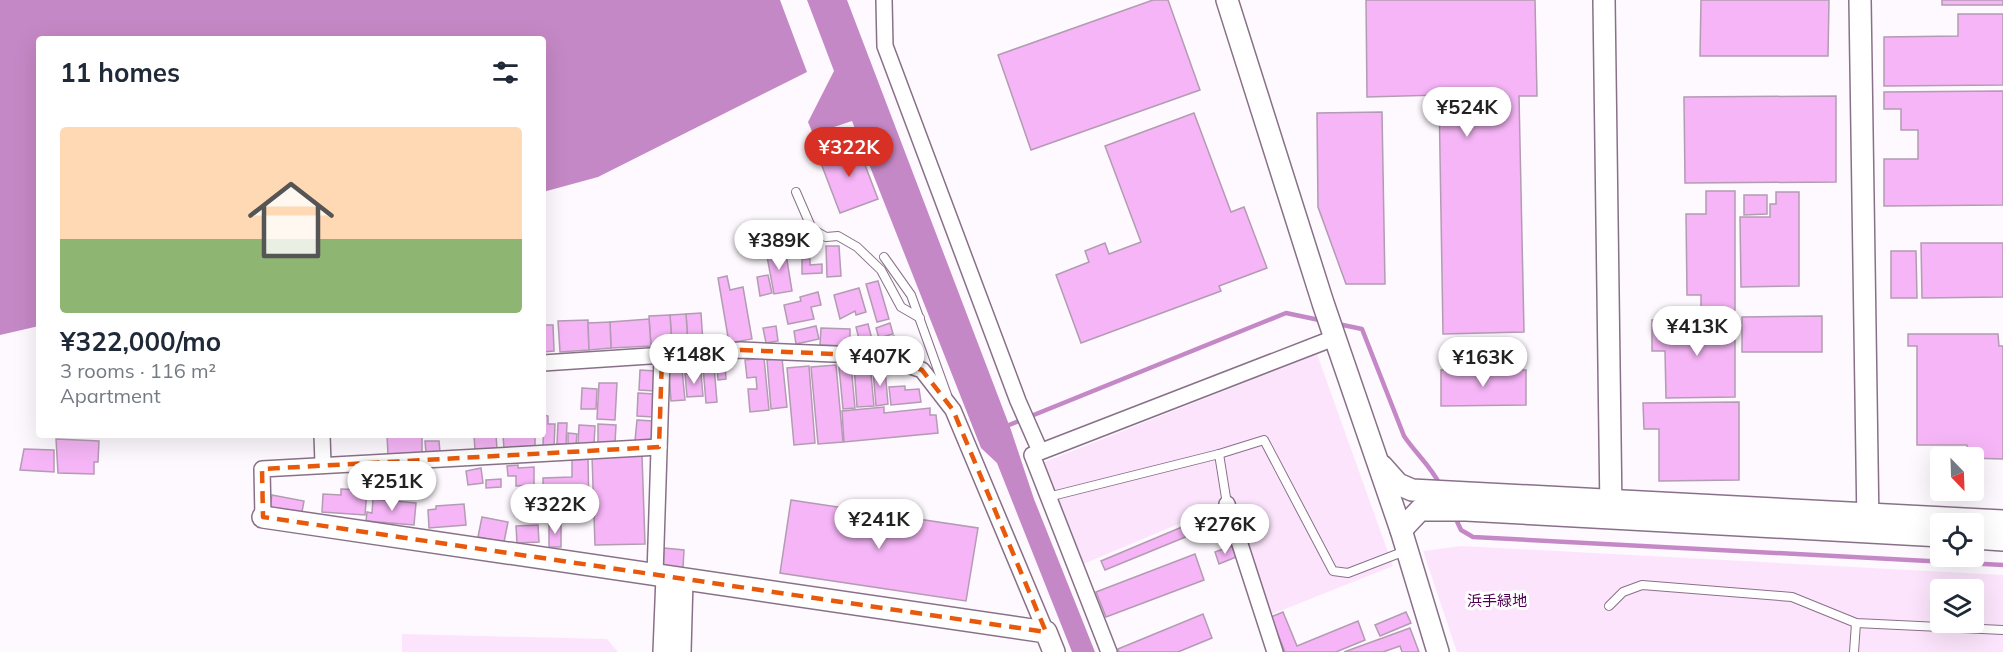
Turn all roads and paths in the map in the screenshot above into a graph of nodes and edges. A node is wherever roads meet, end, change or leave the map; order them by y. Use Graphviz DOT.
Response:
graph roads {
  1 [pos="884,0"];
  2 [pos="1227,0"];
  3 [pos="1604,0"];
  4 [pos="1860,0"];
  5 [pos="796,192"];
  6 [pos="884,257"];
  7 [pos="920,318"];
  8 [pos="1334,338"];
  9 [pos="662,357"];
  10 [pos="546,363"];
  11 [pos="953,410"];
  12 [pos="322,438"];
  13 [pos="659,447"];
  14 [pos="1040,451"];
  15 [pos="1219,454"];
  16 [pos="1376,459"];
  17 [pos="323,464"];
  18 [pos="1412,490"];
  19 [pos="1048,497"];
  20 [pos="1463,500"];
  21 [pos="1227,504"];
  22 [pos="1392,505"];
  23 [pos="1611,508"];
  24 [pos="263,517"];
  25 [pos="2003,521"];
  26 [pos="1868,522"];
  27 [pos="1930,534"];
  28 [pos="1984,539"];
  29 [pos="1403,540"];
  30 [pos="2003,540"];
  31 [pos="668,577"];
  32 [pos="1609,606"];
  33 [pos="1856,623"];
  34 [pos="2003,630"];
  35 [pos="1046,632"];
  36 [pos="664,652"];
  37 [pos="680,652"];
  38 [pos="1054,652"];
  39 [pos="1109,652"];
  40 [pos="1275,652"];
  41 [pos="1438,652"];
  42 [pos="1854,652"];
  1 -- 14 [label="street"];
  2 -- 8 [label="street"];
  3 -- 23 [label="street"];
  4 -- 26 [label="street"];
  5 -- 7 [label="lane"];
  6 -- 7 [label="lane"];
  7 -- 11 [label="lane"];
  8 -- 14 [label="street"];
  8 -- 16 [label="street"];
  9 -- 10 [label="street"];
  9 -- 11 [label="street"];
  9 -- 13 [label="street"];
  11 -- 35 [label="street"];
  12 -- 17 [label="street"];
  13 -- 17 [label="street"];
  13 -- 31 [label="street"];
  14 -- 19 [label="street"];
  15 -- 19 [label="lane"];
  15 -- 21 [label="lane"];
  15 -- 29 [label="lane"];
  16 -- 18 [label="street"];
  16 -- 22 [label="street"];
  17 -- 24 [label="street"];
  18 -- 20 [label="street"];
  18 -- 22 [label="street"];
  19 -- 39 [label="street"];
  20 -- 23 [label="street"];
  20 -- 29 [label="street"];
  21 -- 40 [label="street"];
  22 -- 29 [label="street"];
  23 -- 26 [label="street"];
  24 -- 31 [label="street"];
  25 -- 26 [label="street"];
  26 -- 27 [label="street"];
  28 -- 30 [label="street"];
  29 -- 41 [label="street"];
  31 -- 35 [label="street"];
  31 -- 36 [label="street"];
  31 -- 37 [label="street"];
  32 -- 33 [label="lane"];
  33 -- 34 [label="lane"];
  33 -- 42 [label="lane"];
  35 -- 38 [label="street"];
}
